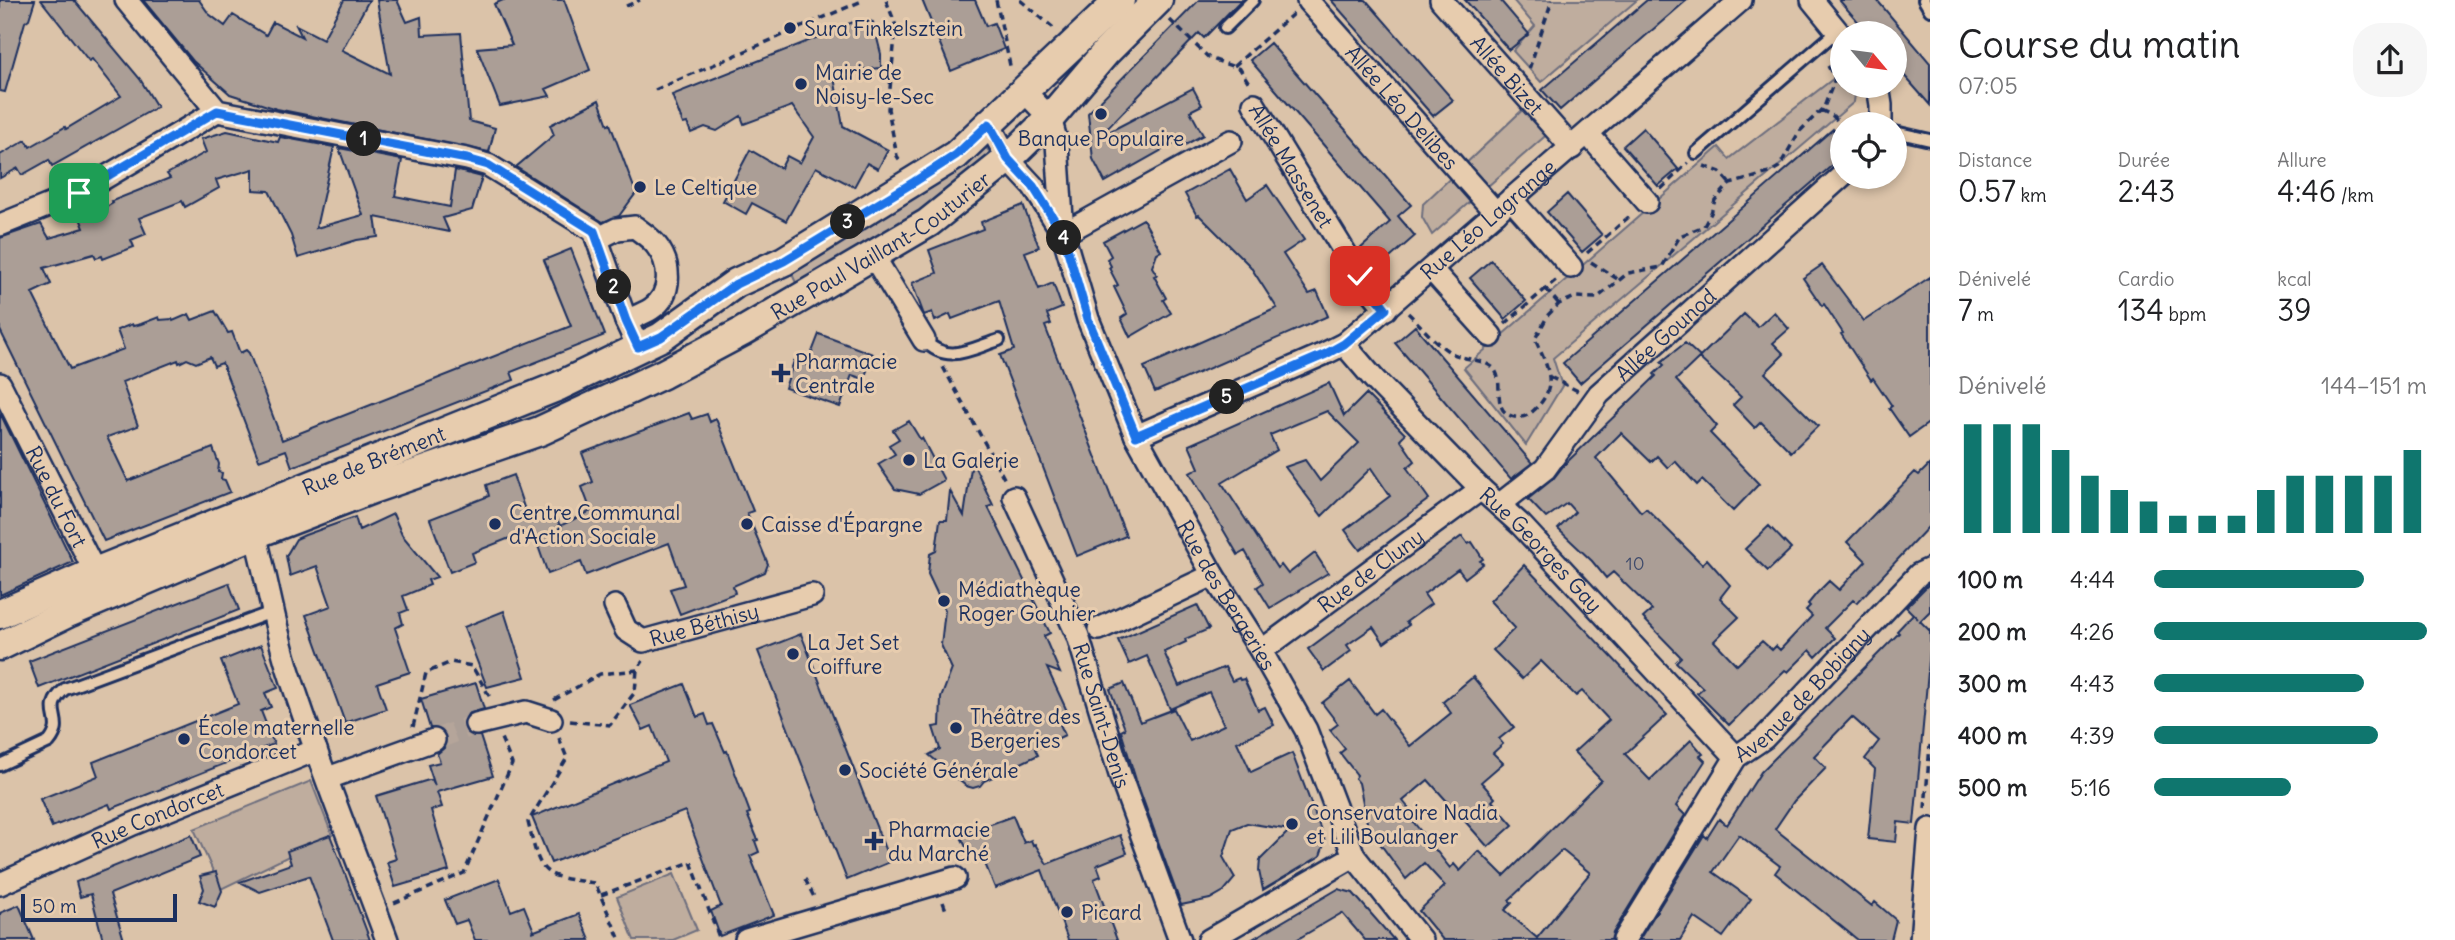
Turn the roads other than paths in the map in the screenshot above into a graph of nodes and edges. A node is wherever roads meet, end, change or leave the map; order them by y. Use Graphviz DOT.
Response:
graph roads {
  1 [pos="127,0"];
  2 [pos="1120,0"];
  3 [pos="1158,0"];
  4 [pos="1253,0"];
  5 [pos="1441,0"];
  6 [pos="1741,0"];
  7 [pos="1812,0"];
  8 [pos="1924,0"];
  9 [pos="1308,1"];
  10 [pos="1930,10"];
  11 [pos="1094,22"];
  12 [pos="1830,22"];
  13 [pos="1225,28"];
  14 [pos="1830,40"];
  15 [pos="1106,52"];
  16 [pos="1024,91"];
  17 [pos="1254,104"];
  18 [pos="217,111"];
  19 [pos="1050,118"];
  20 [pos="989,124"];
  21 [pos="1907,135"];
  22 [pos="1930,140"];
  23 [pos="1231,141"];
  24 [pos="1580,141"];
  25 [pos="1696,153"];
  26 [pos="1008,159"];
  27 [pos="1830,187"];
  28 [pos="1647,202"];
  29 [pos="1504,206"];
  30 [pos="0,225"];
  31 [pos="1063,234"];
  32 [pos="597,239"];
  33 [pos="874,257"];
  34 [pos="1571,267"];
  35 [pos="1431,269"];
  36 [pos="736,284"];
  37 [pos="1391,305"];
  38 [pos="708,306"];
  39 [pos="626,321"];
  40 [pos="742,332"];
  41 [pos="1491,336"];
  42 [pos="999,340"];
  43 [pos="1344,344"];
  44 [pos="929,345"];
  45 [pos="638,347"];
  46 [pos="712,349"];
  47 [pos="0,384"];
  48 [pos="1136,436"];
  49 [pos="1481,489"];
  50 [pos="1014,497"];
  51 [pos="1499,505"];
  52 [pos="230,518"];
  53 [pos="255,534"];
  54 [pos="1930,569"];
  55 [pos="95,572"];
  56 [pos="1213,575"];
  57 [pos="812,594"];
  58 [pos="615,606"];
  59 [pos="272,612"];
  60 [pos="0,614"];
  61 [pos="1099,629"];
  62 [pos="0,646"];
  63 [pos="1261,651"];
  64 [pos="500,718"];
  65 [pos="551,720"];
  66 [pos="434,740"];
  67 [pos="316,750"];
  68 [pos="1736,757"];
  69 [pos="0,765"];
  70 [pos="328,778"];
  71 [pos="1930,829"];
  72 [pos="1354,856"];
  73 [pos="955,878"];
  74 [pos="0,884"];
  75 [pos="387,940"];
  76 [pos="746,940"];
  77 [pos="1180,940"];
  78 [pos="1209,940"];
  79 [pos="1421,940"];
  80 [pos="1624,940"];
  81 [pos="1921,940"];
  1 -- 18 [label="street"];
  2 -- 11 [label="main road, Rue Paul Vaillant-Couturier"];
  3 -- 15 [label="main road, Rue Paul Vaillant-Couturier"];
  4 -- 13 [label="lane"];
  5 -- 24 [label="street, Allée Bizet"];
  6 -- 24 [label="street, Rue Léo Lagrange"];
  7 -- 12 [label="street"];
  8 -- 10 [label="lane"];
  9 -- 29 [label="street, Allée Léo Delibes"];
  11 -- 15 [label="street"];
  11 -- 16 [label="main road, Rue Paul Vaillant-Couturier"];
  14 -- 25 [label="lane"];
  15 -- 19 [label="main road, Rue Paul Vaillant-Couturier"];
  16 -- 19 [label="street"];
  16 -- 20 [label="main road, Rue Paul Vaillant-Couturier"];
  17 -- 37 [label="street, Allée Massenet"];
  18 -- 30 [label="street"];
  18 -- 32 [label="street"];
  19 -- 26 [label="main road, Rue Paul Vaillant-Couturier"];
  19 -- 31 [label="street, Rue des Bergeries"];
  20 -- 26 [label="street, Rue des Bergeries"];
  20 -- 36 [label="main road, Rue Paul Vaillant-Couturier"];
  21 -- 22 [label="lane"];
  23 -- 31 [label="street"];
  24 -- 28 [label="street, Allée Bizet"];
  24 -- 29 [label="street, Rue Léo Lagrange"];
  26 -- 31 [label="street, Rue des Bergeries"];
  26 -- 33 [label="main road, Rue Paul Vaillant-Couturier"];
  27 -- 51 [label="street, Allée Gounod"];
  29 -- 34 [label="street, Allée Léo Delibes"];
  29 -- 35 [label="street, Rue Léo Lagrange"];
  31 -- 48 [label="street, Rue des Bergeries"];
  32 -- 39 [label="street"];
  32 -- 39 [label="street"];
  33 -- 40 [label="main road, Rue Paul Vaillant-Couturier"];
  33 -- 44 [label="street"];
  35 -- 37 [label="street, Rue Léo Lagrange"];
  35 -- 41 [label="street"];
  36 -- 38 [label="main road, Rue de Brément"];
  36 -- 40 [label="main road"];
  37 -- 43 [label="street, Rue Léo Lagrange"];
  38 -- 45 [label="main road, Rue de Brément"];
  38 -- 46 [label="main road"];
  39 -- 45 [label="street"];
  40 -- 46 [label="main road, Rue de Brément"];
  42 -- 44 [label="lane"];
  43 -- 48 [label="street, Rue Léo Lagrange"];
  43 -- 49 [label="street, Rue Georges Gay"];
  45 -- 52 [label="main road, Rue de Brément"];
  46 -- 53 [label="main road, Rue de Brément"];
  47 -- 55 [label="street, Rue du Fort"];
  48 -- 56 [label="street, Rue des Bergeries"];
  49 -- 51 [label="street, Rue Georges Gay"];
  49 -- 63 [label="street, Rue de Cluny"];
  50 -- 77 [label="street, Rue Saint-Denis"];
  51 -- 68 [label="street, Rue Georges Gay"];
  52 -- 53 [label="street"];
  52 -- 55 [label="main road, Rue de Brément"];
  53 -- 59 [label="street"];
  53 -- 62 [label="main road, Rue de Brément"];
  54 -- 68 [label="street, Avenue de Bobigny"];
  55 -- 60 [label="main road, Rue de Brément"];
  56 -- 61 [label="street"];
  56 -- 63 [label="street, Rue des Bergeries"];
  57 -- 58 [label="street, Rue Béthisy"];
  59 -- 67 [label="street"];
  59 -- 69 [label="lane"];
  63 -- 72 [label="street, Rue des Bergeries"];
  64 -- 65 [label="street"];
  66 -- 70 [label="street"];
  67 -- 70 [label="street"];
  67 -- 74 [label="street, Rue Condorcet"];
  68 -- 80 [label="street, Avenue de Bobigny"];
  70 -- 75 [label="street"];
  71 -- 81 [label="street"];
  72 -- 78 [label="street"];
  72 -- 79 [label="street, Rue des Bergeries"];
  73 -- 76 [label="street"];
}
